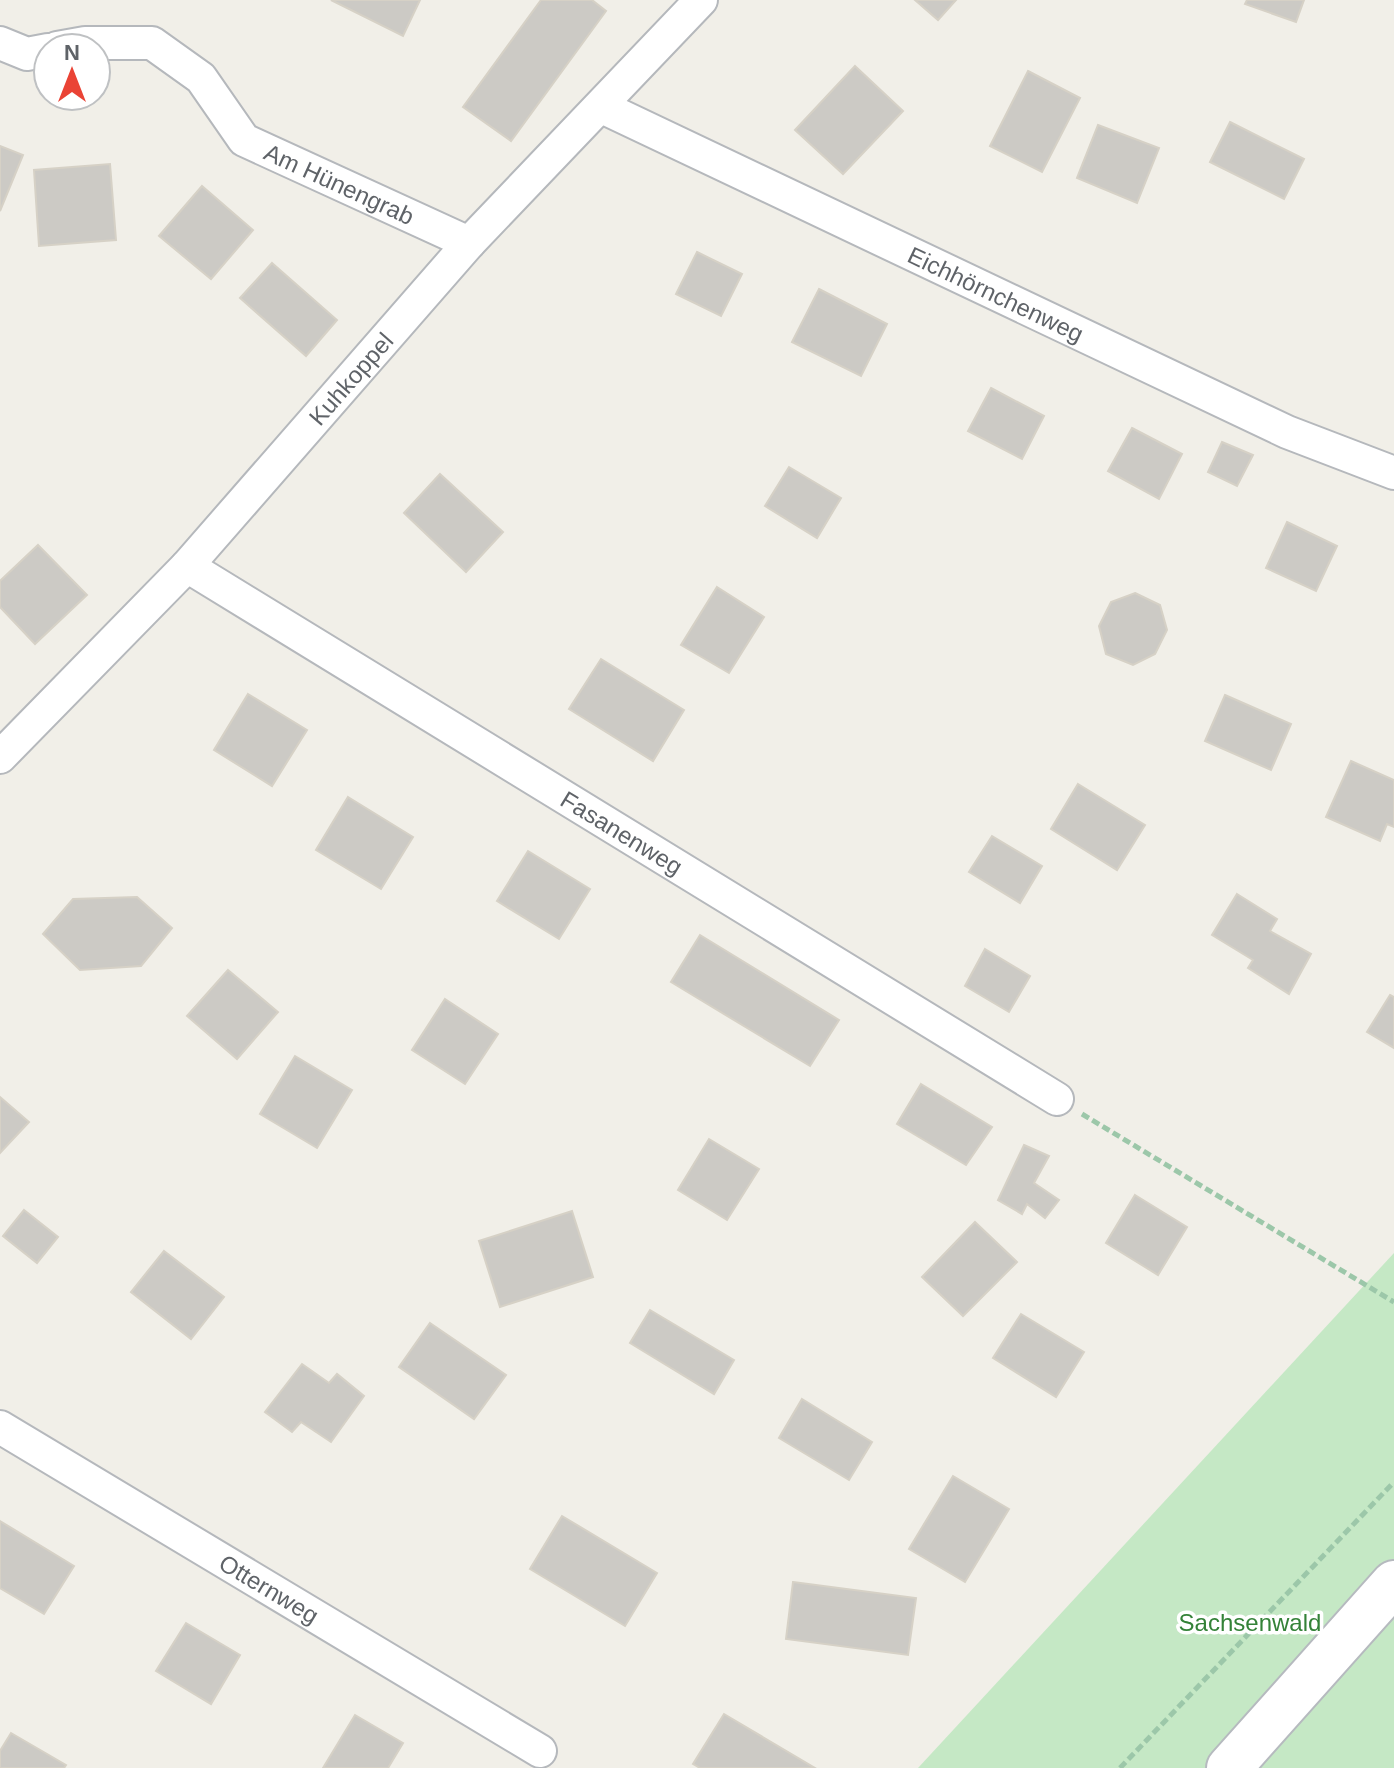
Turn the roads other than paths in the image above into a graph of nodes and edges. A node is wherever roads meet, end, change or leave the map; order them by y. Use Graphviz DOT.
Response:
graph roads {
  1 [pos="701,0"];
  2 [pos="0,43"];
  3 [pos="112,43"];
  4 [pos="32,53"];
  5 [pos="602,107"];
  6 [pos="469,243"];
  7 [pos="1394,473"];
  8 [pos="187,566"];
  9 [pos="0,757"];
  10 [pos="1057,1099"];
  11 [pos="0,1427"];
  12 [pos="1394,1583"];
  13 [pos="540,1751"];
  14 [pos="1229,1768"];
  1 -- 5 [label="street, Kuhkoppel"];
  2 -- 4 [label="street"];
  3 -- 6 [label="street, Am Hünengrab"];
  5 -- 6 [label="street, Kuhkoppel"];
  5 -- 7 [label="street, Eichhörnchenweg"];
  6 -- 8 [label="street, Kuhkoppel"];
  8 -- 9 [label="street, Kuhkoppel"];
  8 -- 10 [label="street, Fasanenweg"];
  11 -- 13 [label="street, Otternweg"];
  12 -- 14 [label="main road"];
}
